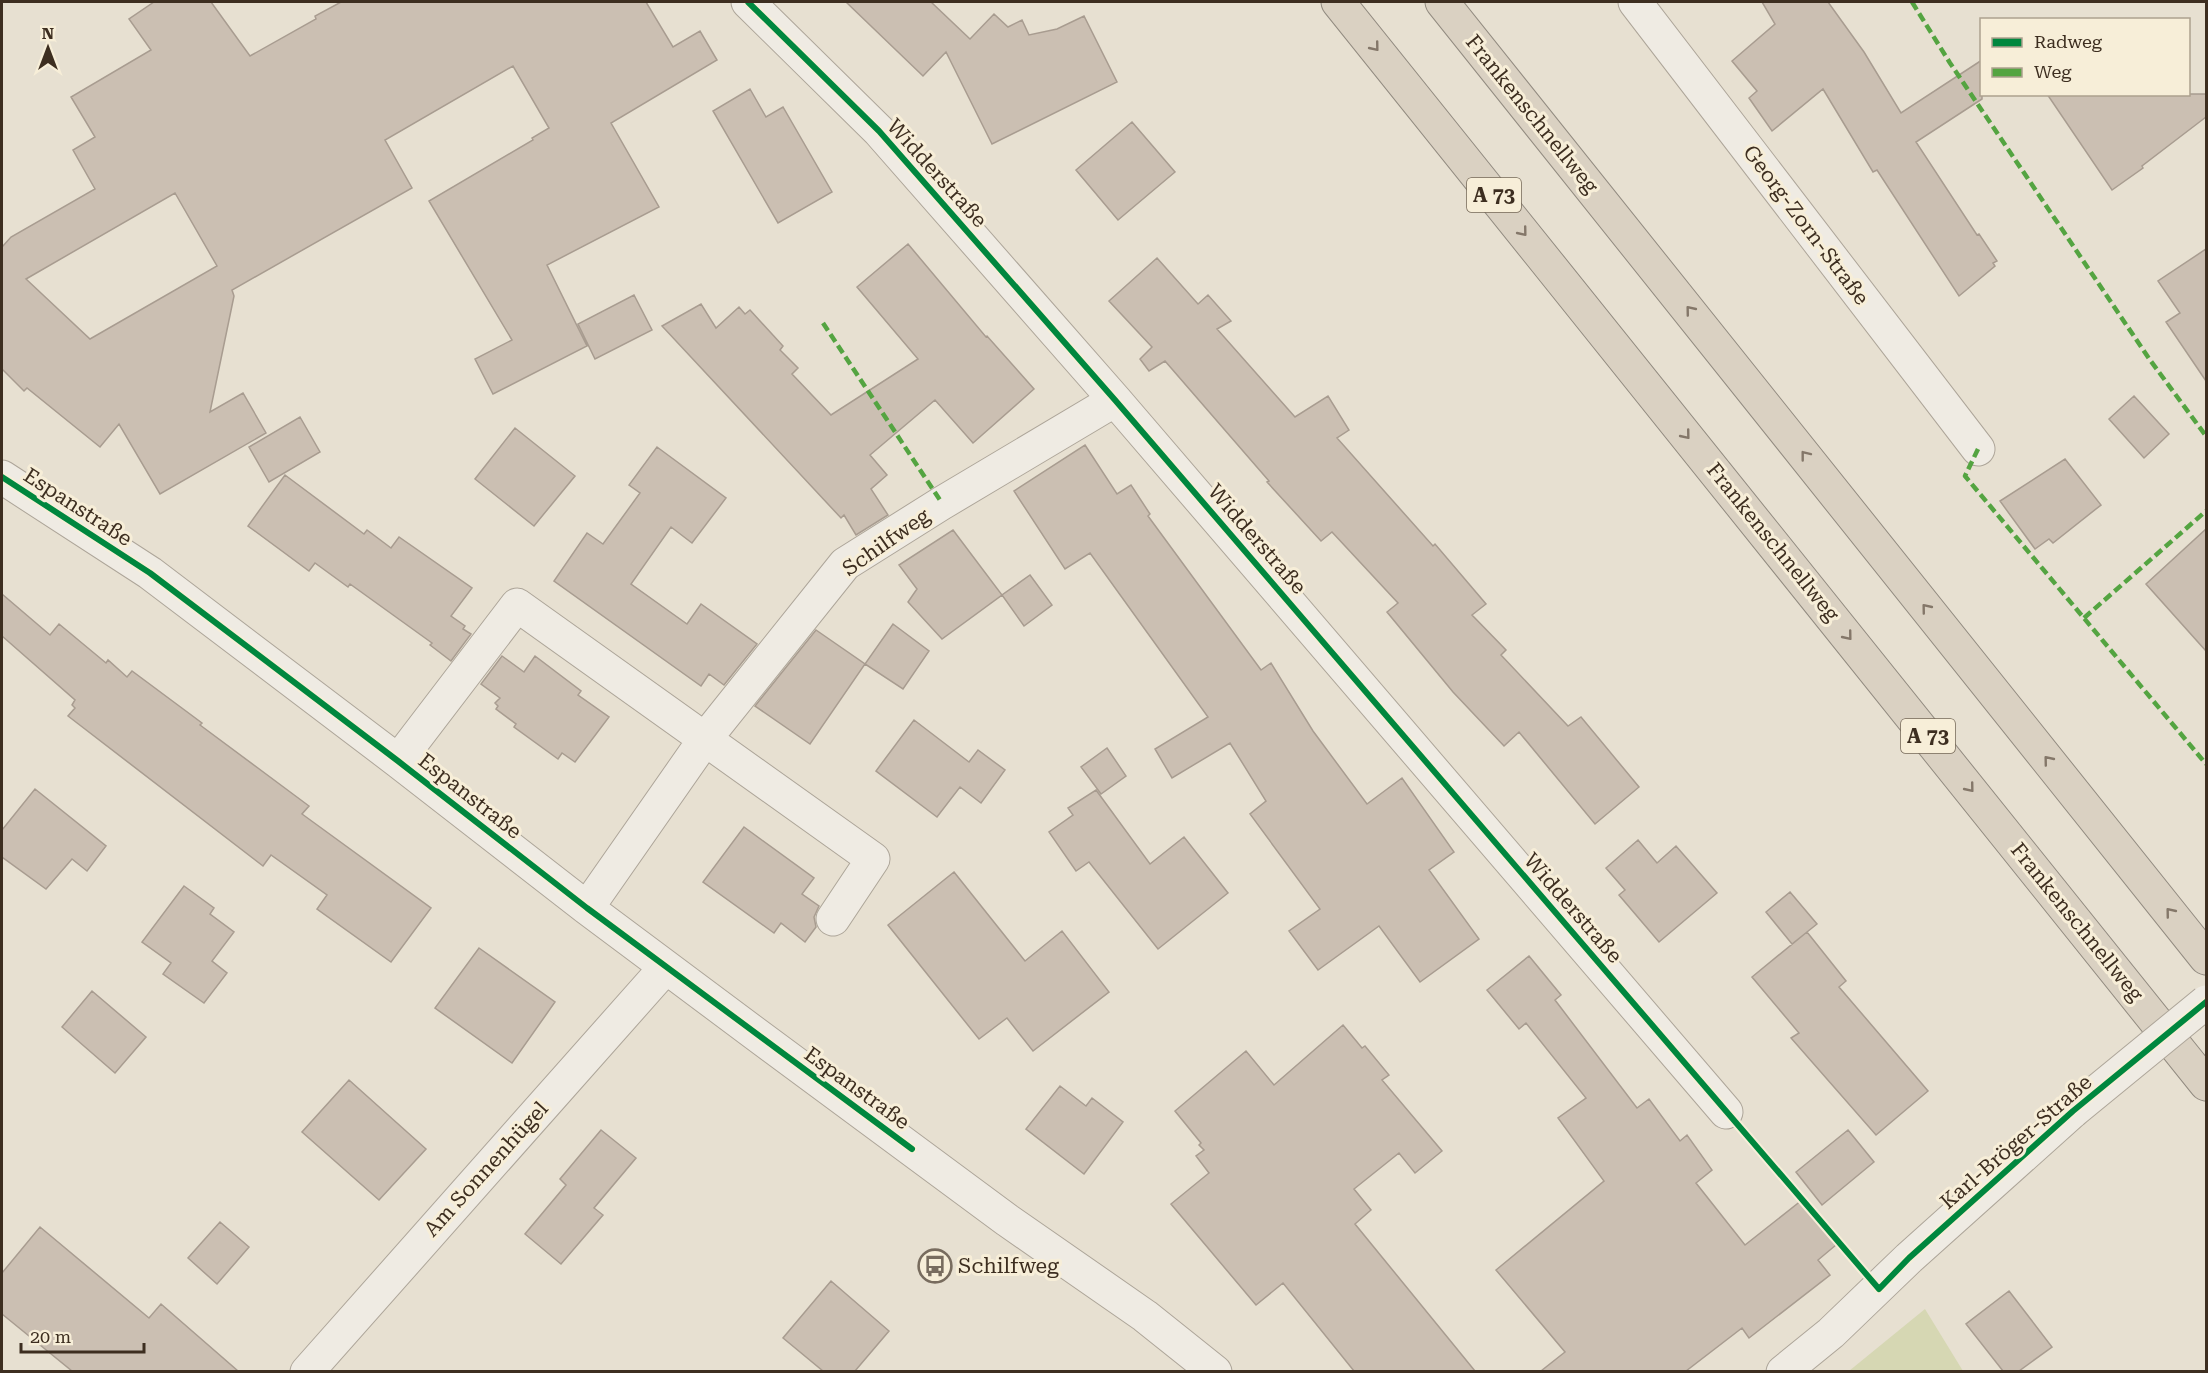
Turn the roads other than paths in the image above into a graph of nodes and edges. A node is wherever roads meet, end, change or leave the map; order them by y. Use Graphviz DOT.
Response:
graph roads {
  1 [pos="748,2"];
  2 [pos="1338,2"];
  3 [pos="1442,2"];
  4 [pos="1635,2"];
  5 [pos="1115,400"];
  6 [pos="1978,449"];
  7 [pos="2,477"];
  8 [pos="705,739"];
  9 [pos="398,760"];
  10 [pos="587,908"];
  11 [pos="832,919"];
  12 [pos="2206,958"];
  13 [pos="666,967"];
  14 [pos="2206,1002"];
  15 [pos="2206,1083"];
  16 [pos="1726,1112"];
  17 [pos="307,1371"];
  18 [pos="1215,1371"];
  19 [pos="1783,1371"];
  1 -- 5 [label="street, Widderstraße"];
  2 -- 15 [label="highway, Frankenschnellweg / A 73, one-way"];
  12 -- 3 [label="highway, Frankenschnellweg, one-way"];
  4 -- 6 [label="street, Georg-Zorn-Straße"];
  5 -- 8 [label="street, Schilfweg"];
  5 -- 16 [label="street, Widderstraße"];
  7 -- 9 [label="street, Espanstraße"];
  8 -- 9 [label="street"];
  8 -- 10 [label="street, Schilfweg"];
  8 -- 11 [label="street"];
  9 -- 10 [label="street, Espanstraße"];
  10 -- 13 [label="street, Espanstraße"];
  13 -- 17 [label="street, Am Sonnenhügel"];
  13 -- 18 [label="street, Espanstraße"];
  14 -- 19 [label="street, Karl-Bröger-Straße, bridge"];
}
